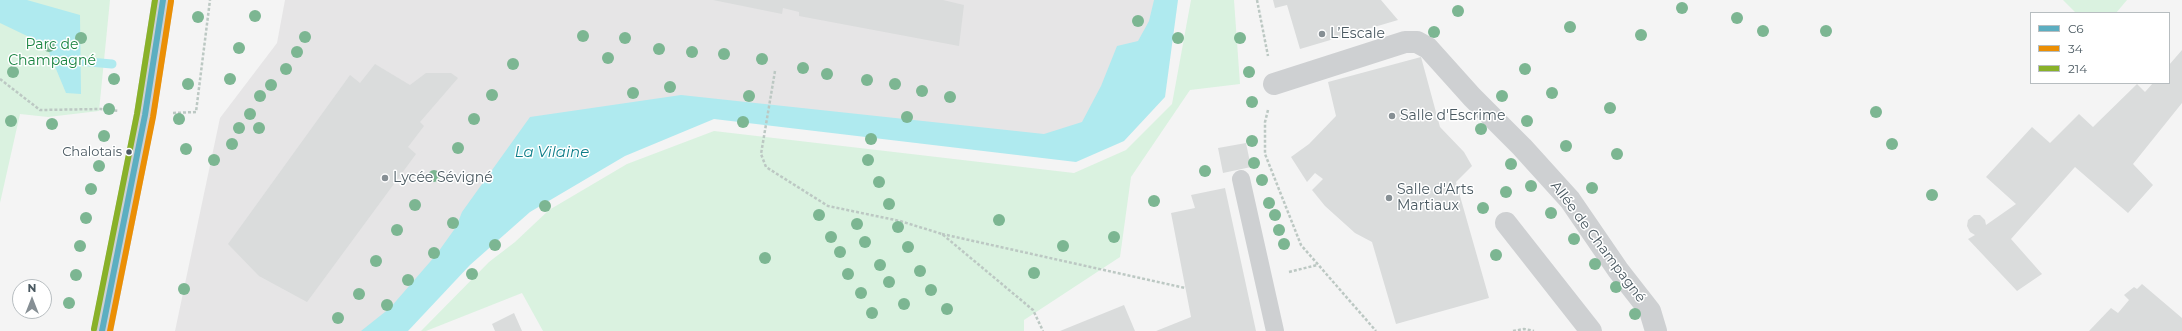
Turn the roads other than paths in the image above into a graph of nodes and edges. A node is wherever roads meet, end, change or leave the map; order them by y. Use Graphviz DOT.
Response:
graph roads {
  1 [pos="163,0"];
  2 [pos="1274,84"];
  3 [pos="1241,179"];
  4 [pos="1506,223"];
  5 [pos="102,331"];
  6 [pos="1275,331"];
  7 [pos="1591,331"];
  8 [pos="1656,331"];
  1 -- 5 [label="main road"];
  2 -- 8 [label="street, Allée de Champagné"];
  3 -- 6 [label="lane"];
  4 -- 7 [label="street"];
}
